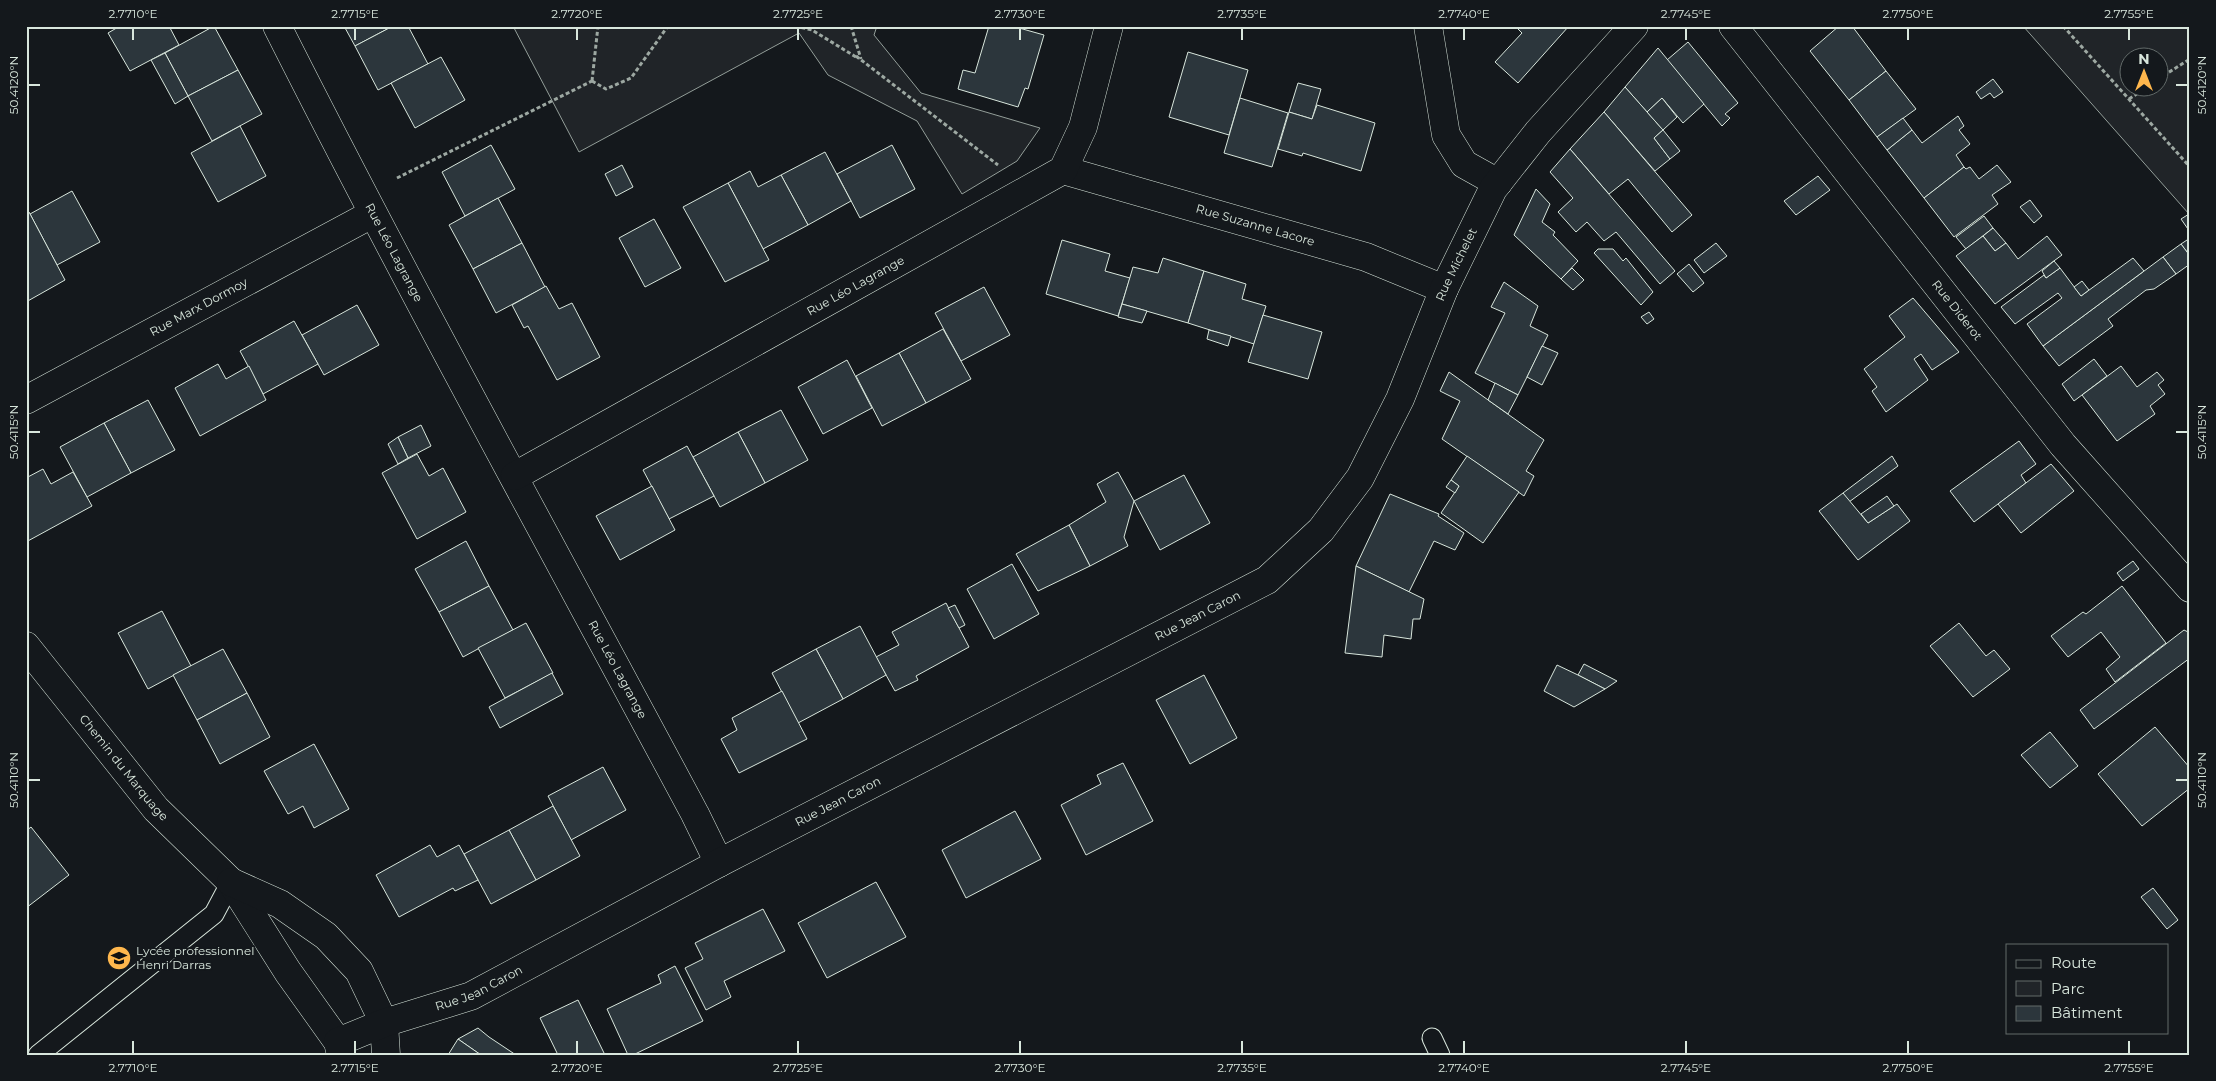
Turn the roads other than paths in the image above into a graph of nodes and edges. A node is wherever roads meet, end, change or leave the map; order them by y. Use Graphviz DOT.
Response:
graph roads {
  1 [pos="277,26"];
  2 [pos="1109,26"];
  3 [pos="1428,26"];
  4 [pos="1634,26"];
  5 [pos="1733,26"];
  6 [pos="1063,170"];
  7 [pos="1498,183"];
  8 [pos="367,205"];
  9 [pos="1444,289"];
  10 [pos="26,400"];
  11 [pos="515,476"];
  12 [pos="1321,530"];
  13 [pos="2190,588"];
  14 [pos="26,646"];
  15 [pos="718,863"];
  16 [pos="231,882"];
  17 [pos="384,1023"];
  18 [pos="1432,1038"];
  19 [pos="339,1048"];
  20 [pos="38,1055"];
  21 [pos="386,1055"];
  22 [pos="1440,1055"];
  1 -- 8 [label="street, Rue Léo Lagrange"];
  2 -- 6 [label="street"];
  3 -- 7 [label="street"];
  4 -- 7 [label="street, Rue Michelet"];
  5 -- 13 [label="street, Rue Diderot"];
  6 -- 9 [label="street, Rue Suzanne Lacore"];
  6 -- 11 [label="street, Rue Léo Lagrange"];
  7 -- 9 [label="street, Rue Michelet"];
  8 -- 10 [label="street, Rue Marx Dormoy"];
  8 -- 11 [label="street, Rue Léo Lagrange"];
  9 -- 12 [label="street, Rue Michelet"];
  11 -- 15 [label="street, Rue Léo Lagrange"];
  12 -- 15 [label="street, Rue Jean Caron"];
  14 -- 16 [label="street, Chemin du Marquage"];
  15 -- 17 [label="street, Rue Jean Caron"];
  16 -- 17 [label="street, Chemin du Marquage"];
  16 -- 19 [label="street, Chemin du Marquage"];
  16 -- 20 [label="lane"];
  17 -- 19 [label="street, Rue Jean Caron"];
  17 -- 21 [label="street, Chemin du Marquage"];
  18 -- 22 [label="lane"];
}
